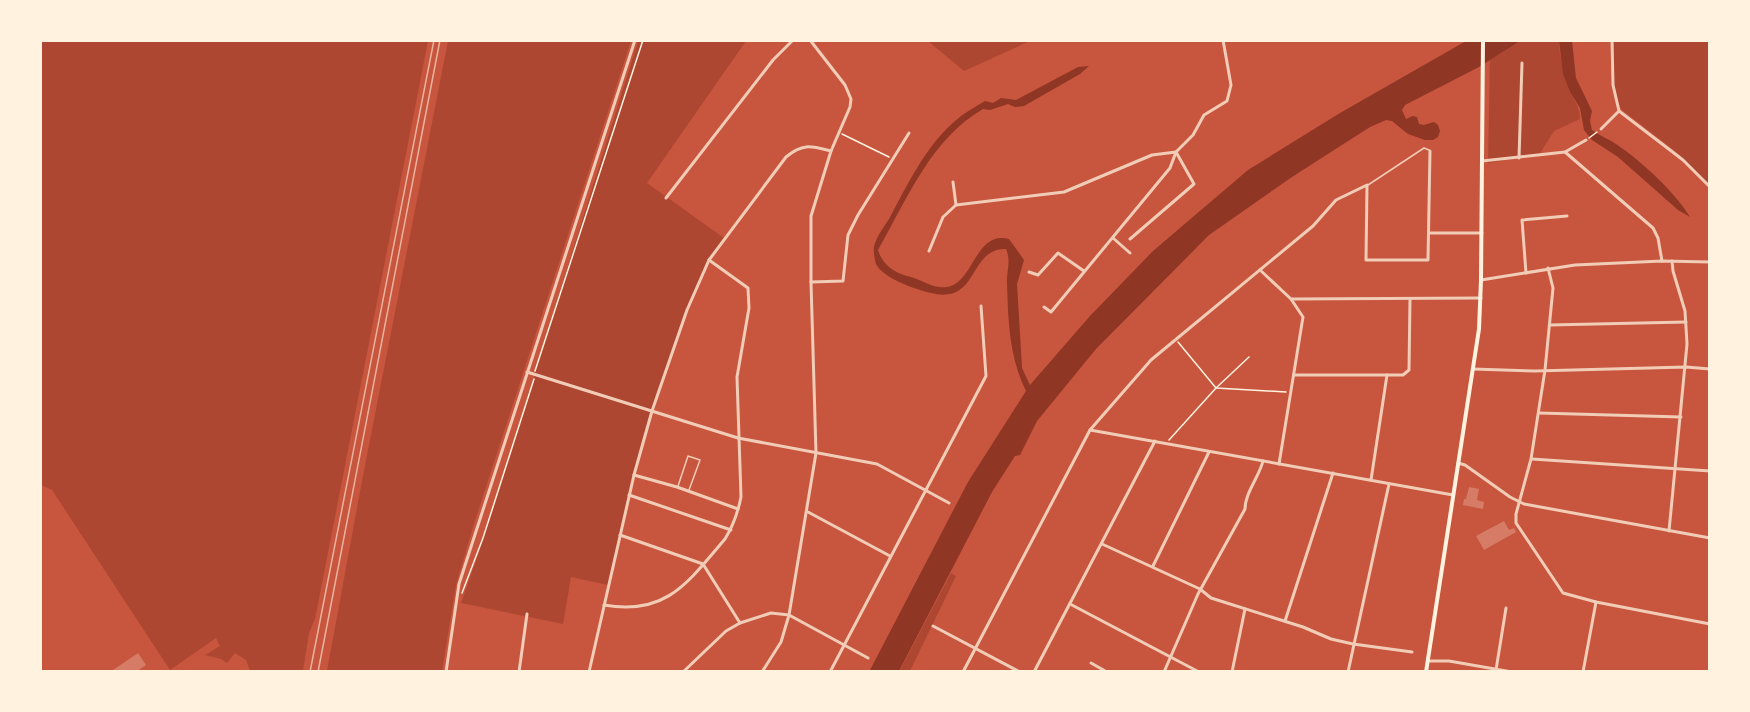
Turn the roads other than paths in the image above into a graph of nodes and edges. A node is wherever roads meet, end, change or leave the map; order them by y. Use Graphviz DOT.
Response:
graph roads {
  1 [pos="635,40"];
  2 [pos="793,40"];
  3 [pos="810,40"];
  4 [pos="1223,40"];
  5 [pos="1483,40"];
  6 [pos="1612,40"];
  7 [pos="1522,63"];
  8 [pos="1619,111"];
  9 [pos="1601,129"];
  10 [pos="909,134"];
  11 [pos="1586,140"];
  12 [pos="831,151"];
  13 [pos="1430,151"];
  14 [pos="1176,152"];
  15 [pos="1565,152"];
  16 [pos="1519,158"];
  17 [pos="1482,161"];
  18 [pos="953,182"];
  19 [pos="1367,185"];
  20 [pos="1710,187"];
  21 [pos="666,198"];
  22 [pos="956,205"];
  23 [pos="1567,216"];
  24 [pos="1429,233"];
  25 [pos="1482,233"];
  26 [pos="1113,238"];
  27 [pos="1130,239"];
  28 [pos="929,251"];
  29 [pos="1130,253"];
  30 [pos="709,260"];
  31 [pos="1662,261"];
  32 [pos="1672,261"];
  33 [pos="1710,262"];
  34 [pos="1548,268"];
  35 [pos="1260,270"];
  36 [pos="1084,271"];
  37 [pos="1029,272"];
  38 [pos="1526,273"];
  39 [pos="1481,279"];
  40 [pos="811,282"];
  41 [pos="1481,298"];
  42 [pos="1291,299"];
  43 [pos="1410,299"];
  44 [pos="981,306"];
  45 [pos="1044,308"];
  46 [pos="1686,322"];
  47 [pos="1550,326"];
  48 [pos="1686,367"];
  49 [pos="1473,369"];
  50 [pos="1710,369"];
  51 [pos="1545,370"];
  52 [pos="527,372"];
  53 [pos="1294,375"];
  54 [pos="1388,375"];
  55 [pos="652,411"];
  56 [pos="1539,412"];
  57 [pos="1681,417"];
  58 [pos="1090,430"];
  59 [pos="738,438"];
  60 [pos="1155,441"];
  61 [pos="1209,451"];
  62 [pos="816,453"];
  63 [pos="1531,459"];
  64 [pos="1263,461"];
  65 [pos="1458,463"];
  66 [pos="1279,464"];
  67 [pos="1675,469"];
  68 [pos="1710,471"];
  69 [pos="1333,473"];
  70 [pos="634,475"];
  71 [pos="1371,480"];
  72 [pos="1389,484"];
  73 [pos="677,488"];
  74 [pos="925,490"];
  75 [pos="689,491"];
  76 [pos="628,495"];
  77 [pos="1453,495"];
  78 [pos="1519,502"];
  79 [pos="949,503"];
  80 [pos="738,509"];
  81 [pos="808,512"];
  82 [pos="731,530"];
  83 [pos="1669,531"];
  84 [pos="620,535"];
  85 [pos="1710,538"];
  86 [pos="1102,544"];
  87 [pos="890,556"];
  88 [pos="703,564"];
  89 [pos="1153,566"];
  90 [pos="1200,589"];
  91 [pos="1596,602"];
  92 [pos="1070,604"];
  93 [pos="604,605"];
  94 [pos="1245,608"];
  95 [pos="1506,608"];
  96 [pos="527,614"];
  97 [pos="789,615"];
  98 [pos="1285,621"];
  99 [pos="740,623"];
  100 [pos="1710,624"];
  101 [pos="933,626"];
  102 [pos="1353,644"];
  103 [pos="844,645"];
  104 [pos="975,648"];
  105 [pos="1412,651"];
  106 [pos="1171,657"];
  107 [pos="868,658"];
  108 [pos="1427,661"];
  109 [pos="1091,663"];
  110 [pos="1496,670"];
  111 [pos="446,672"];
  112 [pos="519,672"];
  113 [pos="590,672"];
  114 [pos="683,672"];
  115 [pos="762,672"];
  116 [pos="830,672"];
  117 [pos="963,672"];
  118 [pos="1020,672"];
  119 [pos="1034,672"];
  120 [pos="1107,672"];
  121 [pos="1164,672"];
  122 [pos="1199,672"];
  123 [pos="1232,672"];
  124 [pos="1348,672"];
  125 [pos="1426,672"];
  126 [pos="1512,672"];
  127 [pos="1583,672"];
  1 -- 52 [label="street"];
  2 -- 21 [label="street"];
  3 -- 12 [label="street"];
  4 -- 14 [label="street"];
  5 -- 17 [label="main road"];
  6 -- 8 [label="street"];
  7 -- 16 [label="street"];
  8 -- 9 [label="street"];
  8 -- 20 [label="street"];
  10 -- 40 [label="street"];
  11 -- 15 [label="street"];
  12 -- 30 [label="street"];
  12 -- 40 [label="street"];
  13 -- 19 [label="lane"];
  13 -- 24 [label="street"];
  14 -- 22 [label="street"];
  14 -- 26 [label="street"];
  14 -- 27 [label="street"];
  15 -- 16 [label="street"];
  15 -- 31 [label="street"];
  16 -- 17 [label="street"];
  17 -- 25 [label="main road"];
  18 -- 22 [label="street"];
  19 -- 24 [label="street"];
  19 -- 35 [label="street"];
  22 -- 28 [label="street"];
  23 -- 38 [label="street"];
  24 -- 25 [label="street"];
  25 -- 39 [label="main road"];
  26 -- 29 [label="street"];
  26 -- 36 [label="street"];
  30 -- 55 [label="street"];
  30 -- 59 [label="street"];
  31 -- 32 [label="street"];
  31 -- 34 [label="street"];
  32 -- 33 [label="street"];
  32 -- 46 [label="street"];
  34 -- 38 [label="street"];
  34 -- 47 [label="street"];
  35 -- 42 [label="street"];
  35 -- 58 [label="street"];
  36 -- 37 [label="street"];
  36 -- 45 [label="street"];
  38 -- 39 [label="street"];
  39 -- 41 [label="main road"];
  40 -- 62 [label="street"];
  41 -- 43 [label="street"];
  41 -- 49 [label="main road"];
  42 -- 43 [label="street"];
  42 -- 53 [label="street"];
  43 -- 54 [label="street"];
  44 -- 74 [label="street"];
  46 -- 47 [label="street"];
  46 -- 48 [label="street"];
  47 -- 51 [label="street"];
  48 -- 50 [label="street"];
  48 -- 51 [label="street"];
  48 -- 57 [label="street"];
  49 -- 51 [label="street"];
  49 -- 65 [label="main road"];
  51 -- 56 [label="street"];
  52 -- 55 [label="street"];
  52 -- 111 [label="street"];
  53 -- 54 [label="street"];
  53 -- 66 [label="street"];
  54 -- 71 [label="street"];
  55 -- 59 [label="street"];
  55 -- 70 [label="street"];
  56 -- 57 [label="street"];
  56 -- 63 [label="street"];
  57 -- 67 [label="street"];
  58 -- 60 [label="street"];
  58 -- 104 [label="street"];
  59 -- 62 [label="street"];
  59 -- 80 [label="street"];
  60 -- 61 [label="street"];
  60 -- 86 [label="street"];
  61 -- 64 [label="street"];
  61 -- 89 [label="street"];
  62 -- 74 [label="street"];
  62 -- 81 [label="street"];
  63 -- 67 [label="street"];
  63 -- 78 [label="street"];
  64 -- 66 [label="street"];
  64 -- 90 [label="street"];
  65 -- 77 [label="main road"];
  65 -- 78 [label="street"];
  66 -- 69 [label="street"];
  67 -- 68 [label="street"];
  67 -- 83 [label="street"];
  69 -- 71 [label="street"];
  69 -- 98 [label="street"];
  70 -- 73 [label="street"];
  70 -- 76 [label="street"];
  71 -- 72 [label="street"];
  72 -- 77 [label="street"];
  72 -- 102 [label="street"];
  73 -- 75 [label="street"];
  73 -- 75 [label="lane"];
  74 -- 79 [label="street"];
  74 -- 87 [label="street"];
  75 -- 80 [label="street"];
  76 -- 82 [label="street"];
  76 -- 84 [label="street"];
  77 -- 108 [label="main road"];
  78 -- 83 [label="street"];
  78 -- 91 [label="street"];
  80 -- 82 [label="street"];
  81 -- 87 [label="street"];
  81 -- 97 [label="street"];
  82 -- 88 [label="street"];
  83 -- 85 [label="street"];
  84 -- 88 [label="street"];
  84 -- 93 [label="street"];
  86 -- 89 [label="street"];
  86 -- 92 [label="street"];
  87 -- 103 [label="street"];
  88 -- 93 [label="street"];
  88 -- 99 [label="street"];
  89 -- 90 [label="street"];
  90 -- 94 [label="street"];
  90 -- 106 [label="street"];
  91 -- 100 [label="street"];
  91 -- 127 [label="street"];
  92 -- 106 [label="street"];
  92 -- 119 [label="street"];
  93 -- 113 [label="street"];
  94 -- 98 [label="street"];
  94 -- 123 [label="street"];
  95 -- 110 [label="street"];
  96 -- 112 [label="street"];
  97 -- 99 [label="street"];
  97 -- 103 [label="street"];
  97 -- 115 [label="street"];
  98 -- 102 [label="street"];
  99 -- 114 [label="street"];
  101 -- 104 [label="street"];
  102 -- 105 [label="street"];
  102 -- 124 [label="street"];
  103 -- 107 [label="street"];
  103 -- 116 [label="street"];
  104 -- 117 [label="street"];
  104 -- 118 [label="street"];
  106 -- 121 [label="street"];
  106 -- 122 [label="street"];
  108 -- 110 [label="street"];
  108 -- 125 [label="main road"];
  109 -- 120 [label="street"];
  110 -- 126 [label="street"];
}
